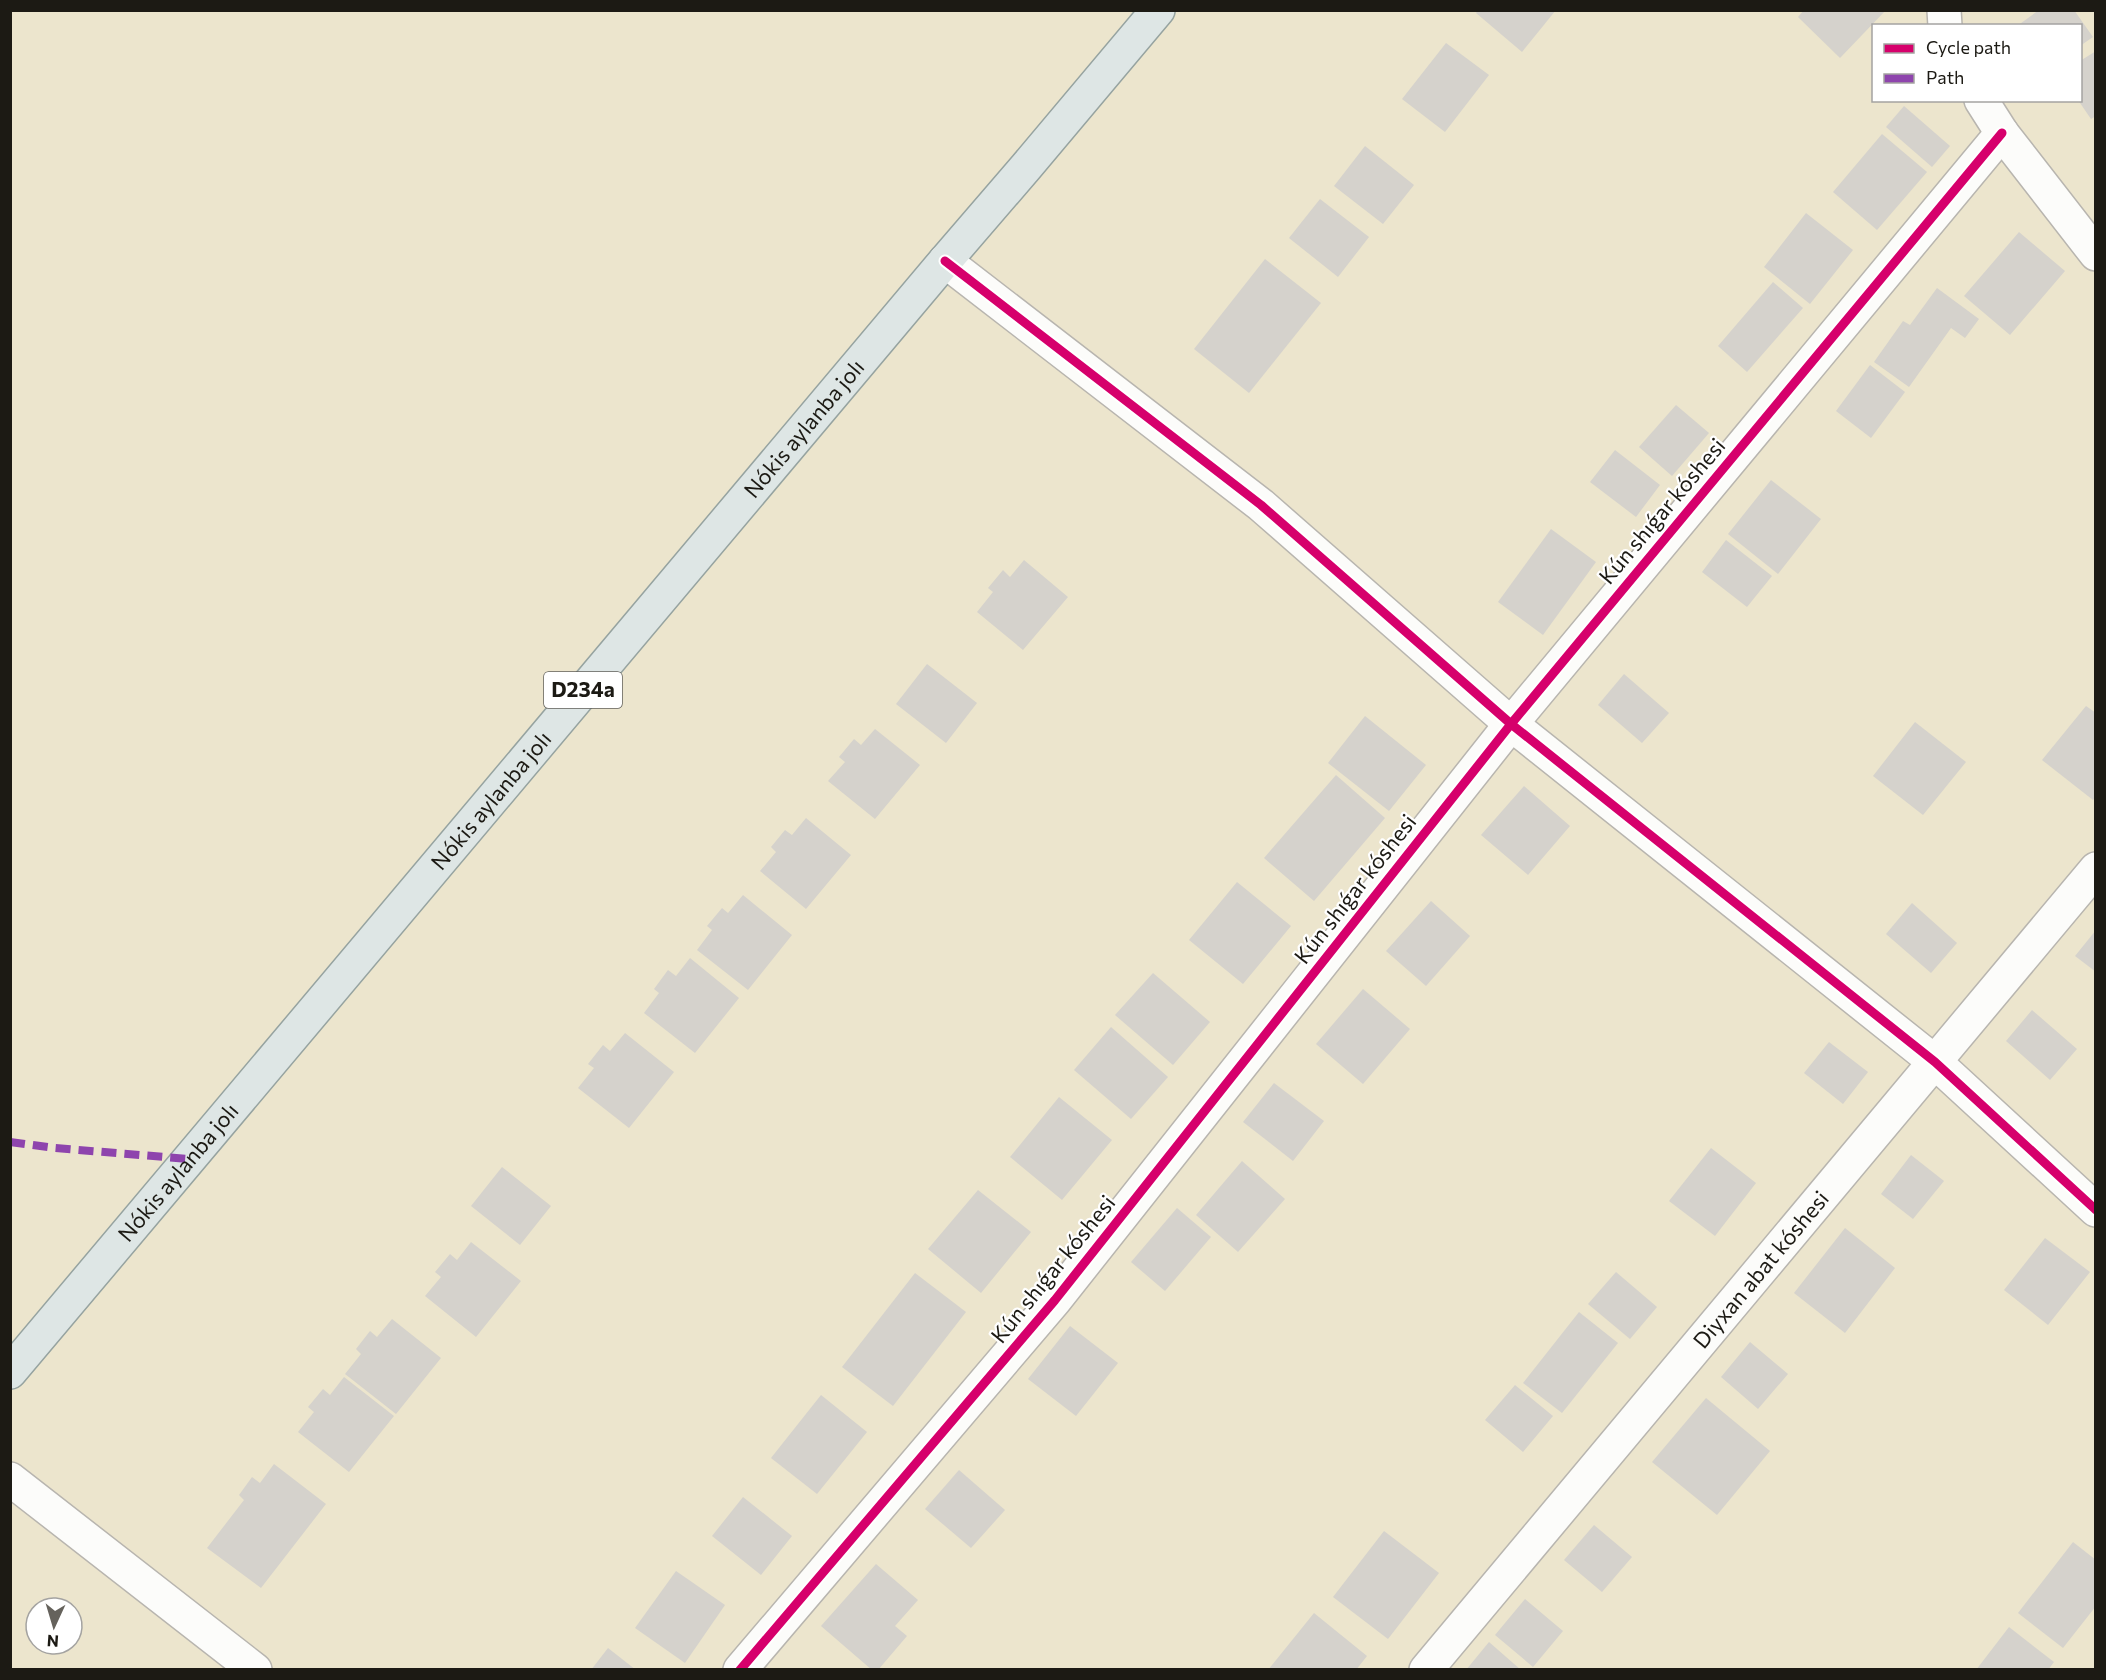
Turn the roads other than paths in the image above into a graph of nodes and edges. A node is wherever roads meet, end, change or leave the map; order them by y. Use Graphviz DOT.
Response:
graph roads {
  1 [pos="1158,10"];
  2 [pos="1982,102"];
  3 [pos="2002,133"];
  4 [pos="2096,255"];
  5 [pos="945,261"];
  6 [pos="1511,724"];
  7 [pos="2096,869"];
  8 [pos="1935,1062"];
  9 [pos="2096,1210"];
  10 [pos="10,1372"];
  11 [pos="10,1479"];
  12 [pos="255,1670"];
  13 [pos="740,1670"];
  14 [pos="1426,1670"];
  1 -- 5 [label="main road, Nókis aylanba jolı / D234a"];
  2 -- 3 [label="street"];
  3 -- 4 [label="street"];
  3 -- 6 [label="street, Kún shıǵar kóshesi"];
  5 -- 6 [label="street"];
  5 -- 10 [label="main road, Nókis aylanba jolı / D234a"];
  6 -- 8 [label="street"];
  6 -- 13 [label="street, Kún shıǵar kóshesi"];
  7 -- 8 [label="street, Diyxan abat kóshesi"];
  8 -- 9 [label="street"];
  8 -- 14 [label="street, Diyxan abat kóshesi"];
  11 -- 12 [label="street"];
}
